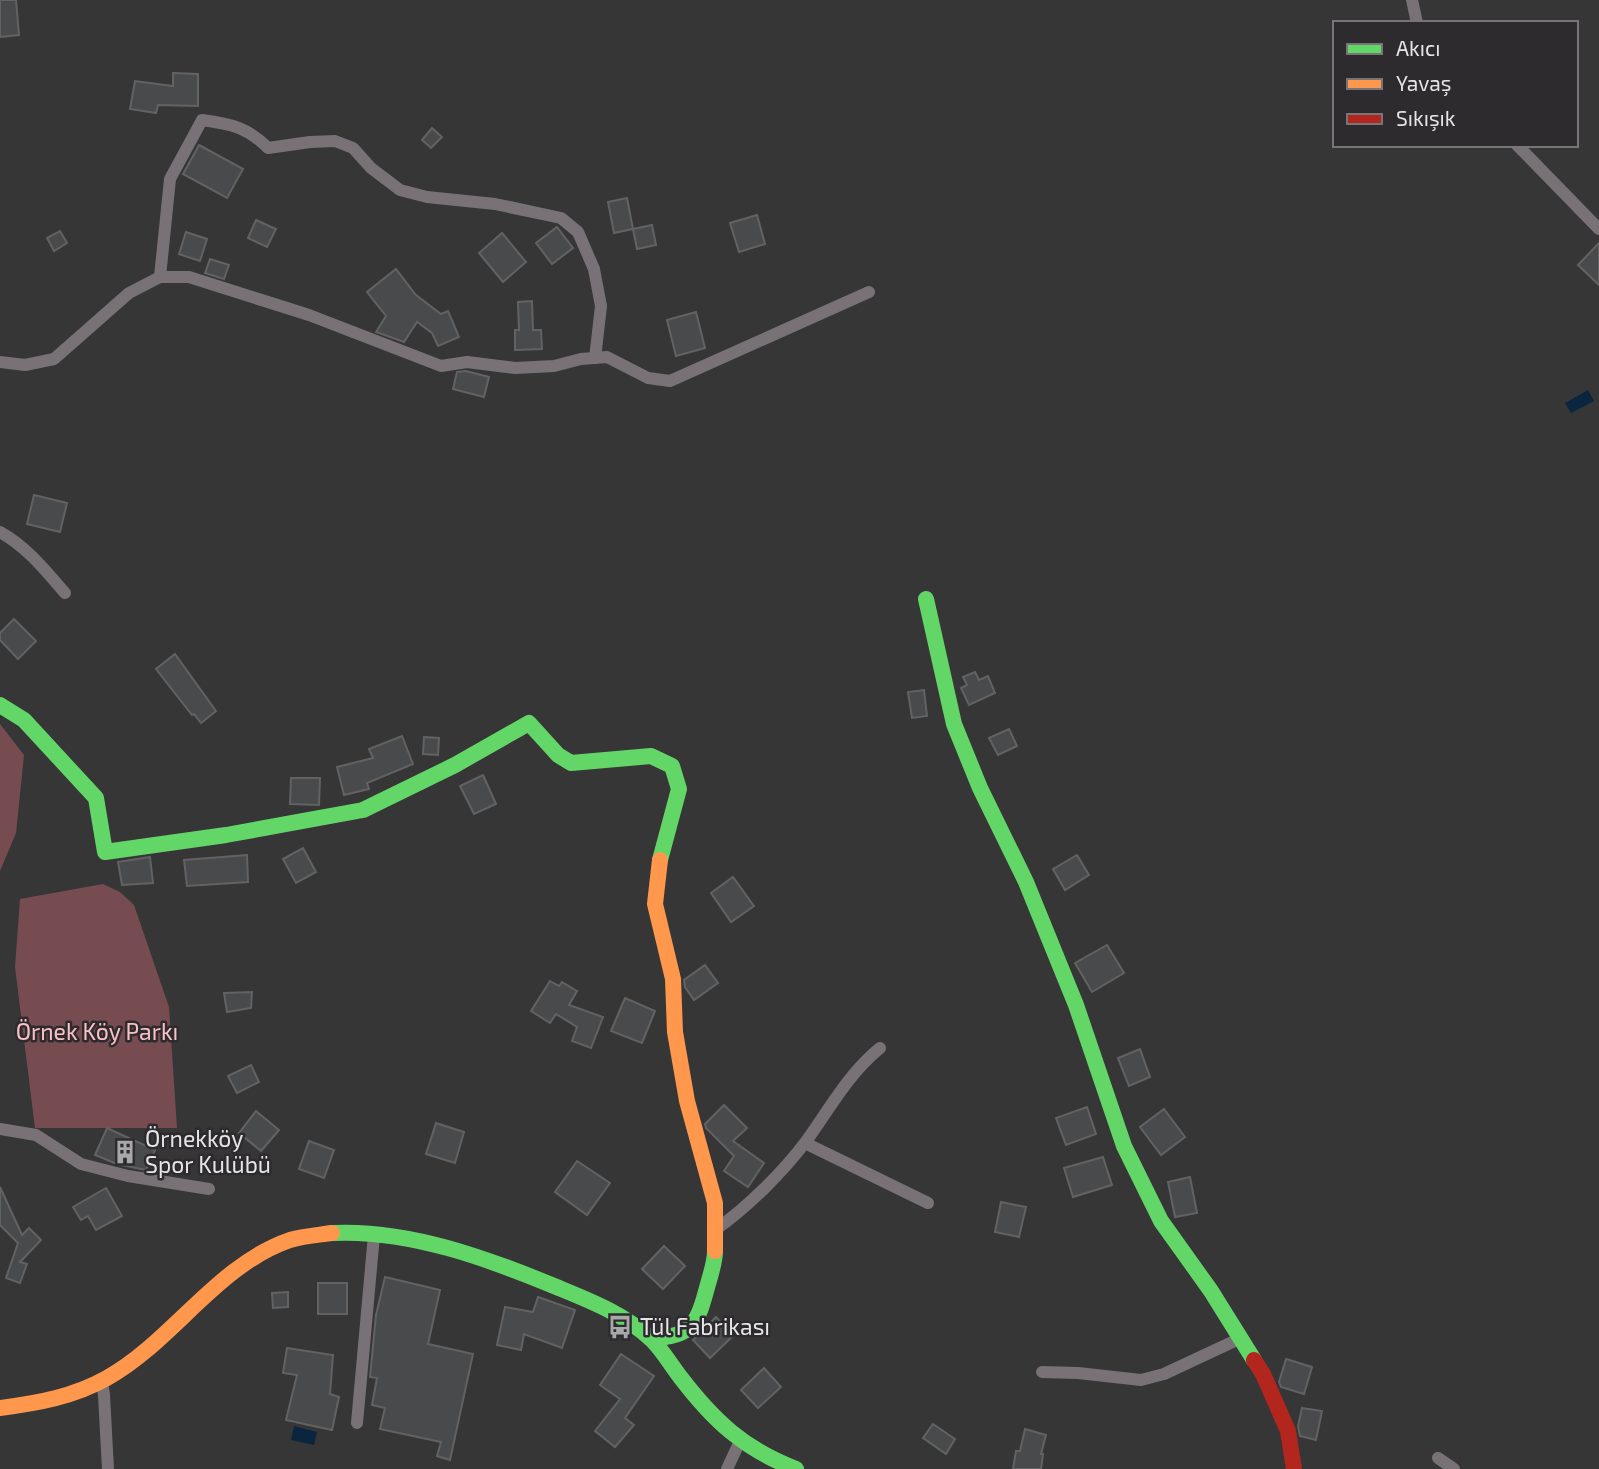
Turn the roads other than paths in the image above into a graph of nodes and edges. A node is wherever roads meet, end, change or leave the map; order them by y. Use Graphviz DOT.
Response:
graph roads {
  1 [pos="1412,0"];
  2 [pos="1417,21"];
  3 [pos="1519,147"];
  4 [pos="1599,229"];
  5 [pos="160,277"];
  6 [pos="869,292"];
  7 [pos="595,358"];
  8 [pos="0,362"];
  9 [pos="0,532"];
  10 [pos="65,593"];
  11 [pos="926,599"];
  12 [pos="0,705"];
  13 [pos="880,1048"];
  14 [pos="0,1129"];
  15 [pos="805,1143"];
  16 [pos="209,1189"];
  17 [pos="928,1203"];
  18 [pos="715,1230"];
  19 [pos="374,1235"];
  20 [pos="651,1338"];
  21 [pos="1241,1338"];
  22 [pos="1042,1372"];
  23 [pos="102,1382"];
  24 [pos="0,1408"];
  25 [pos="357,1423"];
  26 [pos="740,1441"];
  27 [pos="1438,1458"];
  28 [pos="108,1469"];
  29 [pos="727,1469"];
  30 [pos="796,1469"];
  31 [pos="1294,1469"];
  32 [pos="1454,1469"];
  1 -- 2 [label="street"];
  3 -- 4 [label="street"];
  5 -- 7 [label="street"];
  5 -- 7 [label="street"];
  5 -- 8 [label="street"];
  6 -- 7 [label="street"];
  9 -- 10 [label="street"];
  11 -- 21 [label="street"];
  12 -- 18 [label="street"];
  13 -- 15 [label="street"];
  14 -- 16 [label="street"];
  15 -- 17 [label="street"];
  15 -- 18 [label="street"];
  18 -- 20 [label="street"];
  19 -- 20 [label="street"];
  19 -- 23 [label="street"];
  19 -- 25 [label="street"];
  20 -- 26 [label="street"];
  21 -- 22 [label="street"];
  21 -- 31 [label="street"];
  23 -- 24 [label="street"];
  23 -- 28 [label="street"];
  26 -- 29 [label="street"];
  26 -- 30 [label="street"];
  27 -- 32 [label="street"];
}
